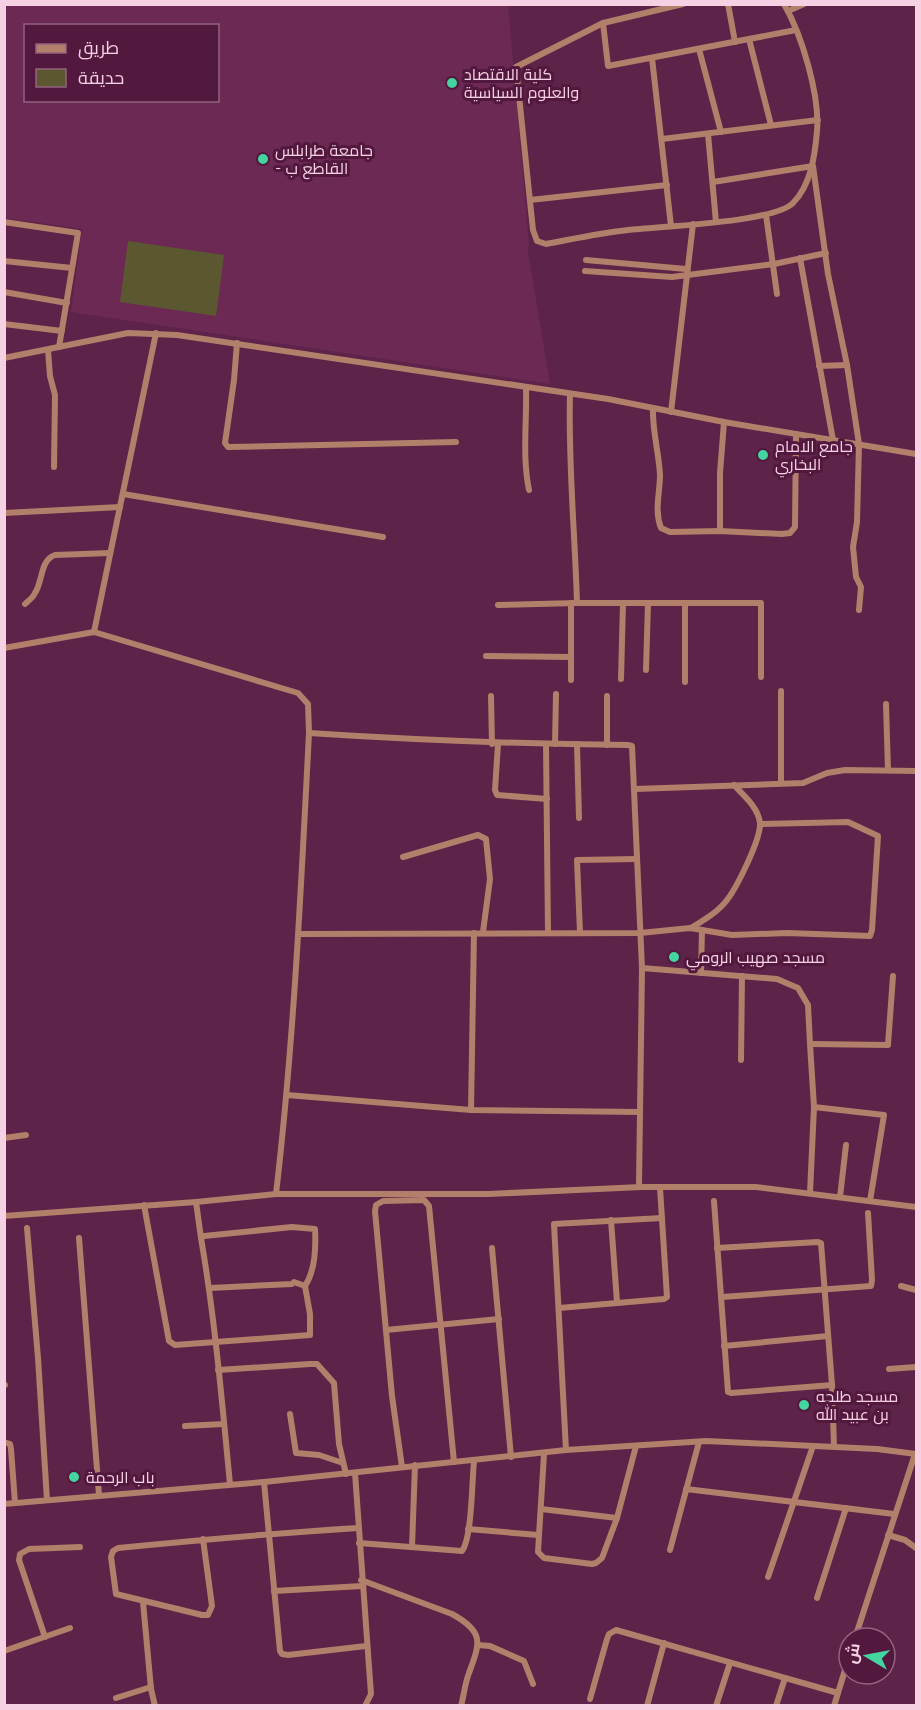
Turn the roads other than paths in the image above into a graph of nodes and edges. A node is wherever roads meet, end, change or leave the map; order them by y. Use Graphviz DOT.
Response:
graph roads {
  1 [pos="683,4"];
  2 [pos="728,4"];
  3 [pos="784,4"];
  4 [pos="804,4"];
  5 [pos="788,11"];
  6 [pos="603,24"];
  7 [pos="796,30"];
  8 [pos="749,39"];
  9 [pos="735,42"];
  10 [pos="699,49"];
  11 [pos="652,58"];
  12 [pos="818,120"];
  13 [pos="771,125"];
  14 [pos="721,132"];
  15 [pos="708,134"];
  16 [pos="662,139"];
  17 [pos="813,166"];
  18 [pos="713,182"];
  19 [pos="667,185"];
  20 [pos="530,200"];
  21 [pos="766,216"];
  22 [pos="4,222"];
  23 [pos="716,222"];
  24 [pos="693,224"];
  25 [pos="671,226"];
  26 [pos="826,253"];
  27 [pos="800,258"];
  28 [pos="586,260"];
  29 [pos="4,261"];
  30 [pos="774,264"];
  31 [pos="72,268"];
  32 [pos="585,271"];
  33 [pos="686,272"];
  34 [pos="4,292"];
  35 [pos="777,294"];
  36 [pos="67,303"];
  37 [pos="4,324"];
  38 [pos="62,331"];
  39 [pos="156,333"];
  40 [pos="237,343"];
  41 [pos="59,347"];
  42 [pos="48,350"];
  43 [pos="4,358"];
  44 [pos="847,365"];
  45 [pos="819,366"];
  46 [pos="526,387"];
  47 [pos="570,394"];
  48 [pos="653,408"];
  49 [pos="671,412"];
  50 [pos="724,422"];
  51 [pos="796,434"];
  52 [pos="833,440"];
  53 [pos="456,442"];
  54 [pos="859,444"];
  55 [pos="916,454"];
  56 [pos="54,467"];
  57 [pos="530,490"];
  58 [pos="123,494"];
  59 [pos="120,507"];
  60 [pos="4,513"];
  61 [pos="720,531"];
  62 [pos="383,537"];
  63 [pos="110,553"];
  64 [pos="574,603"];
  65 [pos="623,603"];
  66 [pos="648,603"];
  67 [pos="684,603"];
  68 [pos="24,604"];
  69 [pos="498,604"];
  70 [pos="859,610"];
  71 [pos="94,632"];
  72 [pos="4,648"];
  73 [pos="486,656"];
  74 [pos="572,657"];
  75 [pos="646,670"];
  76 [pos="761,677"];
  77 [pos="621,679"];
  78 [pos="572,680"];
  79 [pos="685,682"];
  80 [pos="782,691"];
  81 [pos="556,694"];
  82 [pos="491,696"];
  83 [pos="607,696"];
  84 [pos="886,704"];
  85 [pos="309,733"];
  86 [pos="495,744"];
  87 [pos="546,744"];
  88 [pos="555,744"];
  89 [pos="578,744"];
  90 [pos="608,745"];
  91 [pos="888,770"];
  92 [pos="916,771"];
  93 [pos="781,783"];
  94 [pos="734,785"];
  95 [pos="635,789"];
  96 [pos="547,799"];
  97 [pos="579,818"];
  98 [pos="760,824"];
  99 [pos="403,857"];
  100 [pos="638,860"];
  101 [pos="690,928"];
  102 [pos="702,930"];
  103 [pos="483,932"];
  104 [pos="474,933"];
  105 [pos="548,933"];
  106 [pos="580,933"];
  107 [pos="640,933"];
  108 [pos="299,934"];
  109 [pos="642,968"];
  110 [pos="701,973"];
  111 [pos="742,976"];
  112 [pos="893,976"];
  113 [pos="810,1044"];
  114 [pos="741,1060"];
  115 [pos="287,1095"];
  116 [pos="814,1107"];
  117 [pos="471,1110"];
  118 [pos="640,1112"];
  119 [pos="26,1135"];
  120 [pos="4,1138"];
  121 [pos="846,1145"];
  122 [pos="641,1187"];
  123 [pos="660,1188"];
  124 [pos="810,1193"];
  125 [pos="276,1194"];
  126 [pos="840,1197"];
  127 [pos="714,1201"];
  128 [pos="870,1201"];
  129 [pos="196,1202"];
  130 [pos="144,1205"];
  131 [pos="916,1207"];
  132 [pos="868,1213"];
  133 [pos="4,1216"];
  134 [pos="662,1218"];
  135 [pos="611,1220"];
  136 [pos="27,1228"];
  137 [pos="79,1238"];
  138 [pos="201,1238"];
  139 [pos="492,1248"];
  140 [pos="717,1248"];
  141 [pos="305,1286"];
  142 [pos="902,1286"];
  143 [pos="210,1288"];
  144 [pos="825,1290"];
  145 [pos="916,1290"];
  146 [pos="722,1297"];
  147 [pos="617,1302"];
  148 [pos="559,1308"];
  149 [pos="499,1319"];
  150 [pos="441,1325"];
  151 [pos="386,1330"];
  152 [pos="828,1336"];
  153 [pos="215,1343"];
  154 [pos="724,1346"];
  155 [pos="916,1367"];
  156 [pos="889,1369"];
  157 [pos="218,1370"];
  158 [pos="832,1385"];
  159 [pos="290,1414"];
  160 [pos="224,1424"];
  161 [pos="185,1426"];
  162 [pos="699,1442"];
  163 [pos="4,1443"];
  164 [pos="636,1446"];
  165 [pos="813,1446"];
  166 [pos="834,1447"];
  167 [pos="566,1450"];
  168 [pos="544,1454"];
  169 [pos="916,1454"];
  170 [pos="511,1457"];
  171 [pos="474,1461"];
  172 [pos="343,1462"];
  173 [pos="454,1462"];
  174 [pos="415,1465"];
  175 [pos="402,1467"];
  176 [pos="355,1473"];
  177 [pos="346,1474"];
  178 [pos="264,1482"];
  179 [pos="230,1484"];
  180 [pos="686,1489"];
  181 [pos="99,1495"];
  182 [pos="47,1500"];
  183 [pos="15,1503"];
  184 [pos="795,1503"];
  185 [pos="4,1504"];
  186 [pos="846,1508"];
  187 [pos="541,1509"];
  188 [pos="894,1514"];
  189 [pos="617,1518"];
  190 [pos="358,1528"];
  191 [pos="468,1529"];
  192 [pos="268,1533"];
  193 [pos="538,1535"];
  194 [pos="888,1535"];
  195 [pos="203,1539"];
  196 [pos="359,1543"];
  197 [pos="80,1546"];
  198 [pos="412,1547"];
  199 [pos="916,1548"];
  200 [pos="670,1550"];
  201 [pos="768,1577"];
  202 [pos="361,1583"];
  203 [pos="274,1591"];
  204 [pos="817,1598"];
  205 [pos="143,1602"];
  206 [pos="859,1626"];
  207 [pos="69,1628"];
  208 [pos="45,1637"];
  209 [pos="664,1643"];
  210 [pos="478,1645"];
  211 [pos="366,1646"];
  212 [pos="4,1651"];
  213 [pos="730,1663"];
  214 [pos="785,1678"];
  215 [pos="533,1684"];
  216 [pos="840,1686"];
  217 [pos="151,1687"];
  218 [pos="838,1693"];
  219 [pos="370,1695"];
  220 [pos="116,1698"];
  221 [pos="590,1699"];
  222 [pos="155,1706"];
  223 [pos="365,1706"];
  224 [pos="374,1706"];
  225 [pos="461,1706"];
  226 [pos="647,1706"];
  227 [pos="716,1706"];
  228 [pos="776,1706"];
  229 [pos="834,1706"];
  1 -- 6 [label="street"];
  2 -- 9 [label="street"];
  3 -- 5 [label="street"];
  4 -- 5 [label="street"];
  5 -- 7 [label="street"];
  6 -- 11 [label="street"];
  6 -- 20 [label="street"];
  7 -- 8 [label="street"];
  7 -- 12 [label="street"];
  8 -- 9 [label="street"];
  8 -- 13 [label="street"];
  9 -- 10 [label="street"];
  10 -- 11 [label="street"];
  10 -- 14 [label="street"];
  11 -- 16 [label="street"];
  12 -- 13 [label="street"];
  12 -- 17 [label="street"];
  13 -- 14 [label="street"];
  14 -- 15 [label="street"];
  15 -- 16 [label="street"];
  15 -- 18 [label="street"];
  16 -- 19 [label="street"];
  17 -- 18 [label="street"];
  17 -- 21 [label="street"];
  17 -- 26 [label="street"];
  18 -- 23 [label="street"];
  19 -- 20 [label="street"];
  19 -- 25 [label="street"];
  20 -- 25 [label="street"];
  21 -- 23 [label="street"];
  21 -- 30 [label="street"];
  22 -- 31 [label="street"];
  23 -- 24 [label="street"];
  24 -- 25 [label="street"];
  24 -- 33 [label="street"];
  26 -- 27 [label="street"];
  26 -- 44 [label="street"];
  27 -- 30 [label="street"];
  27 -- 45 [label="street"];
  28 -- 33 [label="street"];
  29 -- 31 [label="street"];
  30 -- 33 [label="street"];
  30 -- 35 [label="street"];
  31 -- 36 [label="street"];
  32 -- 33 [label="street"];
  33 -- 49 [label="street"];
  34 -- 36 [label="street"];
  36 -- 38 [label="street"];
  37 -- 38 [label="street"];
  38 -- 41 [label="street"];
  39 -- 40 [label="street"];
  39 -- 41 [label="street"];
  39 -- 58 [label="street"];
  40 -- 46 [label="street"];
  40 -- 53 [label="street"];
  41 -- 42 [label="street"];
  42 -- 43 [label="street"];
  42 -- 56 [label="street"];
  44 -- 45 [label="street"];
  44 -- 54 [label="street"];
  45 -- 52 [label="street"];
  46 -- 47 [label="street"];
  46 -- 57 [label="street"];
  47 -- 48 [label="street"];
  47 -- 64 [label="street"];
  48 -- 49 [label="street"];
  48 -- 61 [label="street"];
  49 -- 50 [label="street"];
  50 -- 51 [label="street"];
  50 -- 61 [label="street"];
  51 -- 52 [label="street"];
  51 -- 61 [label="street"];
  52 -- 54 [label="street"];
  54 -- 55 [label="street"];
  54 -- 70 [label="street"];
  58 -- 59 [label="street"];
  58 -- 62 [label="street"];
  59 -- 60 [label="street"];
  59 -- 63 [label="street"];
  63 -- 68 [label="street"];
  63 -- 71 [label="street"];
  64 -- 65 [label="street"];
  64 -- 69 [label="street"];
  64 -- 74 [label="street"];
  65 -- 66 [label="street"];
  65 -- 77 [label="street"];
  66 -- 67 [label="street"];
  66 -- 75 [label="street"];
  67 -- 76 [label="street"];
  67 -- 79 [label="street"];
  71 -- 72 [label="street"];
  71 -- 85 [label="street"];
  73 -- 74 [label="street"];
  74 -- 78 [label="street"];
  80 -- 93 [label="street"];
  81 -- 88 [label="street"];
  82 -- 86 [label="street"];
  83 -- 90 [label="street"];
  84 -- 91 [label="street"];
  85 -- 86 [label="street"];
  85 -- 108 [label="street"];
  86 -- 87 [label="street"];
  86 -- 96 [label="street"];
  87 -- 88 [label="street"];
  87 -- 96 [label="street"];
  88 -- 89 [label="street"];
  89 -- 90 [label="street"];
  89 -- 97 [label="street"];
  90 -- 95 [label="street"];
  91 -- 92 [label="street"];
  91 -- 93 [label="street"];
  93 -- 94 [label="street"];
  94 -- 95 [label="street"];
  94 -- 98 [label="street"];
  95 -- 100 [label="street"];
  96 -- 105 [label="street"];
  98 -- 101 [label="street"];
  98 -- 102 [label="street"];
  99 -- 103 [label="street"];
  100 -- 106 [label="street"];
  100 -- 107 [label="street"];
  101 -- 102 [label="street"];
  101 -- 107 [label="street"];
  102 -- 110 [label="street"];
  103 -- 104 [label="street"];
  103 -- 105 [label="street"];
  104 -- 108 [label="street"];
  104 -- 117 [label="street"];
  105 -- 106 [label="street"];
  106 -- 107 [label="street"];
  107 -- 109 [label="street"];
  108 -- 115 [label="street"];
  109 -- 110 [label="street"];
  109 -- 118 [label="street"];
  110 -- 111 [label="street"];
  111 -- 113 [label="street"];
  111 -- 114 [label="street"];
  112 -- 113 [label="street"];
  113 -- 116 [label="street"];
  115 -- 117 [label="street"];
  115 -- 125 [label="street"];
  116 -- 124 [label="street"];
  116 -- 128 [label="street"];
  117 -- 118 [label="street"];
  118 -- 122 [label="street"];
  119 -- 120 [label="street"];
  121 -- 126 [label="street"];
  122 -- 123 [label="street"];
  122 -- 125 [label="street"];
  123 -- 124 [label="street"];
  123 -- 134 [label="street"];
  124 -- 126 [label="street"];
  125 -- 129 [label="street"];
  126 -- 128 [label="street"];
  127 -- 140 [label="street"];
  128 -- 131 [label="street"];
  129 -- 130 [label="street"];
  129 -- 138 [label="street"];
  130 -- 133 [label="street"];
  130 -- 153 [label="street"];
  132 -- 144 [label="street"];
  134 -- 135 [label="street"];
  134 -- 147 [label="street"];
  135 -- 147 [label="street"];
  135 -- 148 [label="street"];
  136 -- 182 [label="street"];
  137 -- 181 [label="street"];
  138 -- 141 [label="street"];
  138 -- 143 [label="street"];
  139 -- 149 [label="street"];
  140 -- 144 [label="street"];
  140 -- 146 [label="street"];
  141 -- 143 [label="street"];
  141 -- 153 [label="street"];
  142 -- 145 [label="street"];
  143 -- 153 [label="street"];
  144 -- 146 [label="street"];
  144 -- 152 [label="street"];
  146 -- 154 [label="street"];
  147 -- 148 [label="street"];
  148 -- 167 [label="street"];
  149 -- 150 [label="street"];
  149 -- 170 [label="street"];
  150 -- 151 [label="street"];
  150 -- 151 [label="street"];
  150 -- 173 [label="street"];
  151 -- 175 [label="street"];
  152 -- 154 [label="street"];
  152 -- 158 [label="street"];
  153 -- 157 [label="street"];
  154 -- 158 [label="street"];
  155 -- 156 [label="street"];
  157 -- 160 [label="street"];
  157 -- 172 [label="street"];
  158 -- 166 [label="street"];
  159 -- 172 [label="street"];
  160 -- 161 [label="street"];
  160 -- 179 [label="street"];
  162 -- 164 [label="street"];
  162 -- 165 [label="street"];
  162 -- 180 [label="street"];
  163 -- 183 [label="street"];
  164 -- 167 [label="street"];
  164 -- 189 [label="street"];
  165 -- 166 [label="street"];
  165 -- 184 [label="street"];
  166 -- 169 [label="street"];
  167 -- 168 [label="street"];
  168 -- 170 [label="street"];
  168 -- 187 [label="street"];
  169 -- 188 [label="street"];
  170 -- 171 [label="street"];
  171 -- 173 [label="street"];
  171 -- 191 [label="street"];
  172 -- 177 [label="street"];
  173 -- 174 [label="street"];
  174 -- 175 [label="street"];
  174 -- 198 [label="street"];
  175 -- 176 [label="street"];
  176 -- 177 [label="street"];
  176 -- 190 [label="street"];
  177 -- 178 [label="street"];
  178 -- 179 [label="street"];
  178 -- 192 [label="street"];
  179 -- 181 [label="street"];
  180 -- 184 [label="street"];
  180 -- 200 [label="street"];
  181 -- 182 [label="street"];
  182 -- 183 [label="street"];
  183 -- 185 [label="street"];
  184 -- 186 [label="street"];
  184 -- 201 [label="street"];
  186 -- 188 [label="street"];
  186 -- 204 [label="street"];
  187 -- 189 [label="street"];
  187 -- 193 [label="street"];
  188 -- 194 [label="street"];
  189 -- 193 [label="street"];
  190 -- 192 [label="street"];
  190 -- 196 [label="street"];
  191 -- 193 [label="street"];
  191 -- 198 [label="street"];
  192 -- 195 [label="street"];
  192 -- 203 [label="street"];
  194 -- 199 [label="street"];
  194 -- 206 [label="street"];
  195 -- 205 [label="street"];
  195 -- 205 [label="street"];
  196 -- 198 [label="street"];
  196 -- 202 [label="street"];
  197 -- 208 [label="street"];
  202 -- 203 [label="street"];
  202 -- 210 [label="street"];
  202 -- 211 [label="street"];
  203 -- 211 [label="street"];
  205 -- 217 [label="street"];
  207 -- 208 [label="street"];
  208 -- 212 [label="street"];
  209 -- 213 [label="street"];
  209 -- 221 [label="street"];
  209 -- 226 [label="street"];
  210 -- 215 [label="street"];
  210 -- 225 [label="street"];
  211 -- 219 [label="street"];
  213 -- 214 [label="street"];
  213 -- 227 [label="street"];
  214 -- 218 [label="street"];
  214 -- 228 [label="street"];
  216 -- 218 [label="street"];
  217 -- 220 [label="street"];
  217 -- 222 [label="street"];
  218 -- 229 [label="street"];
  219 -- 223 [label="street"];
  219 -- 224 [label="street"];
}
